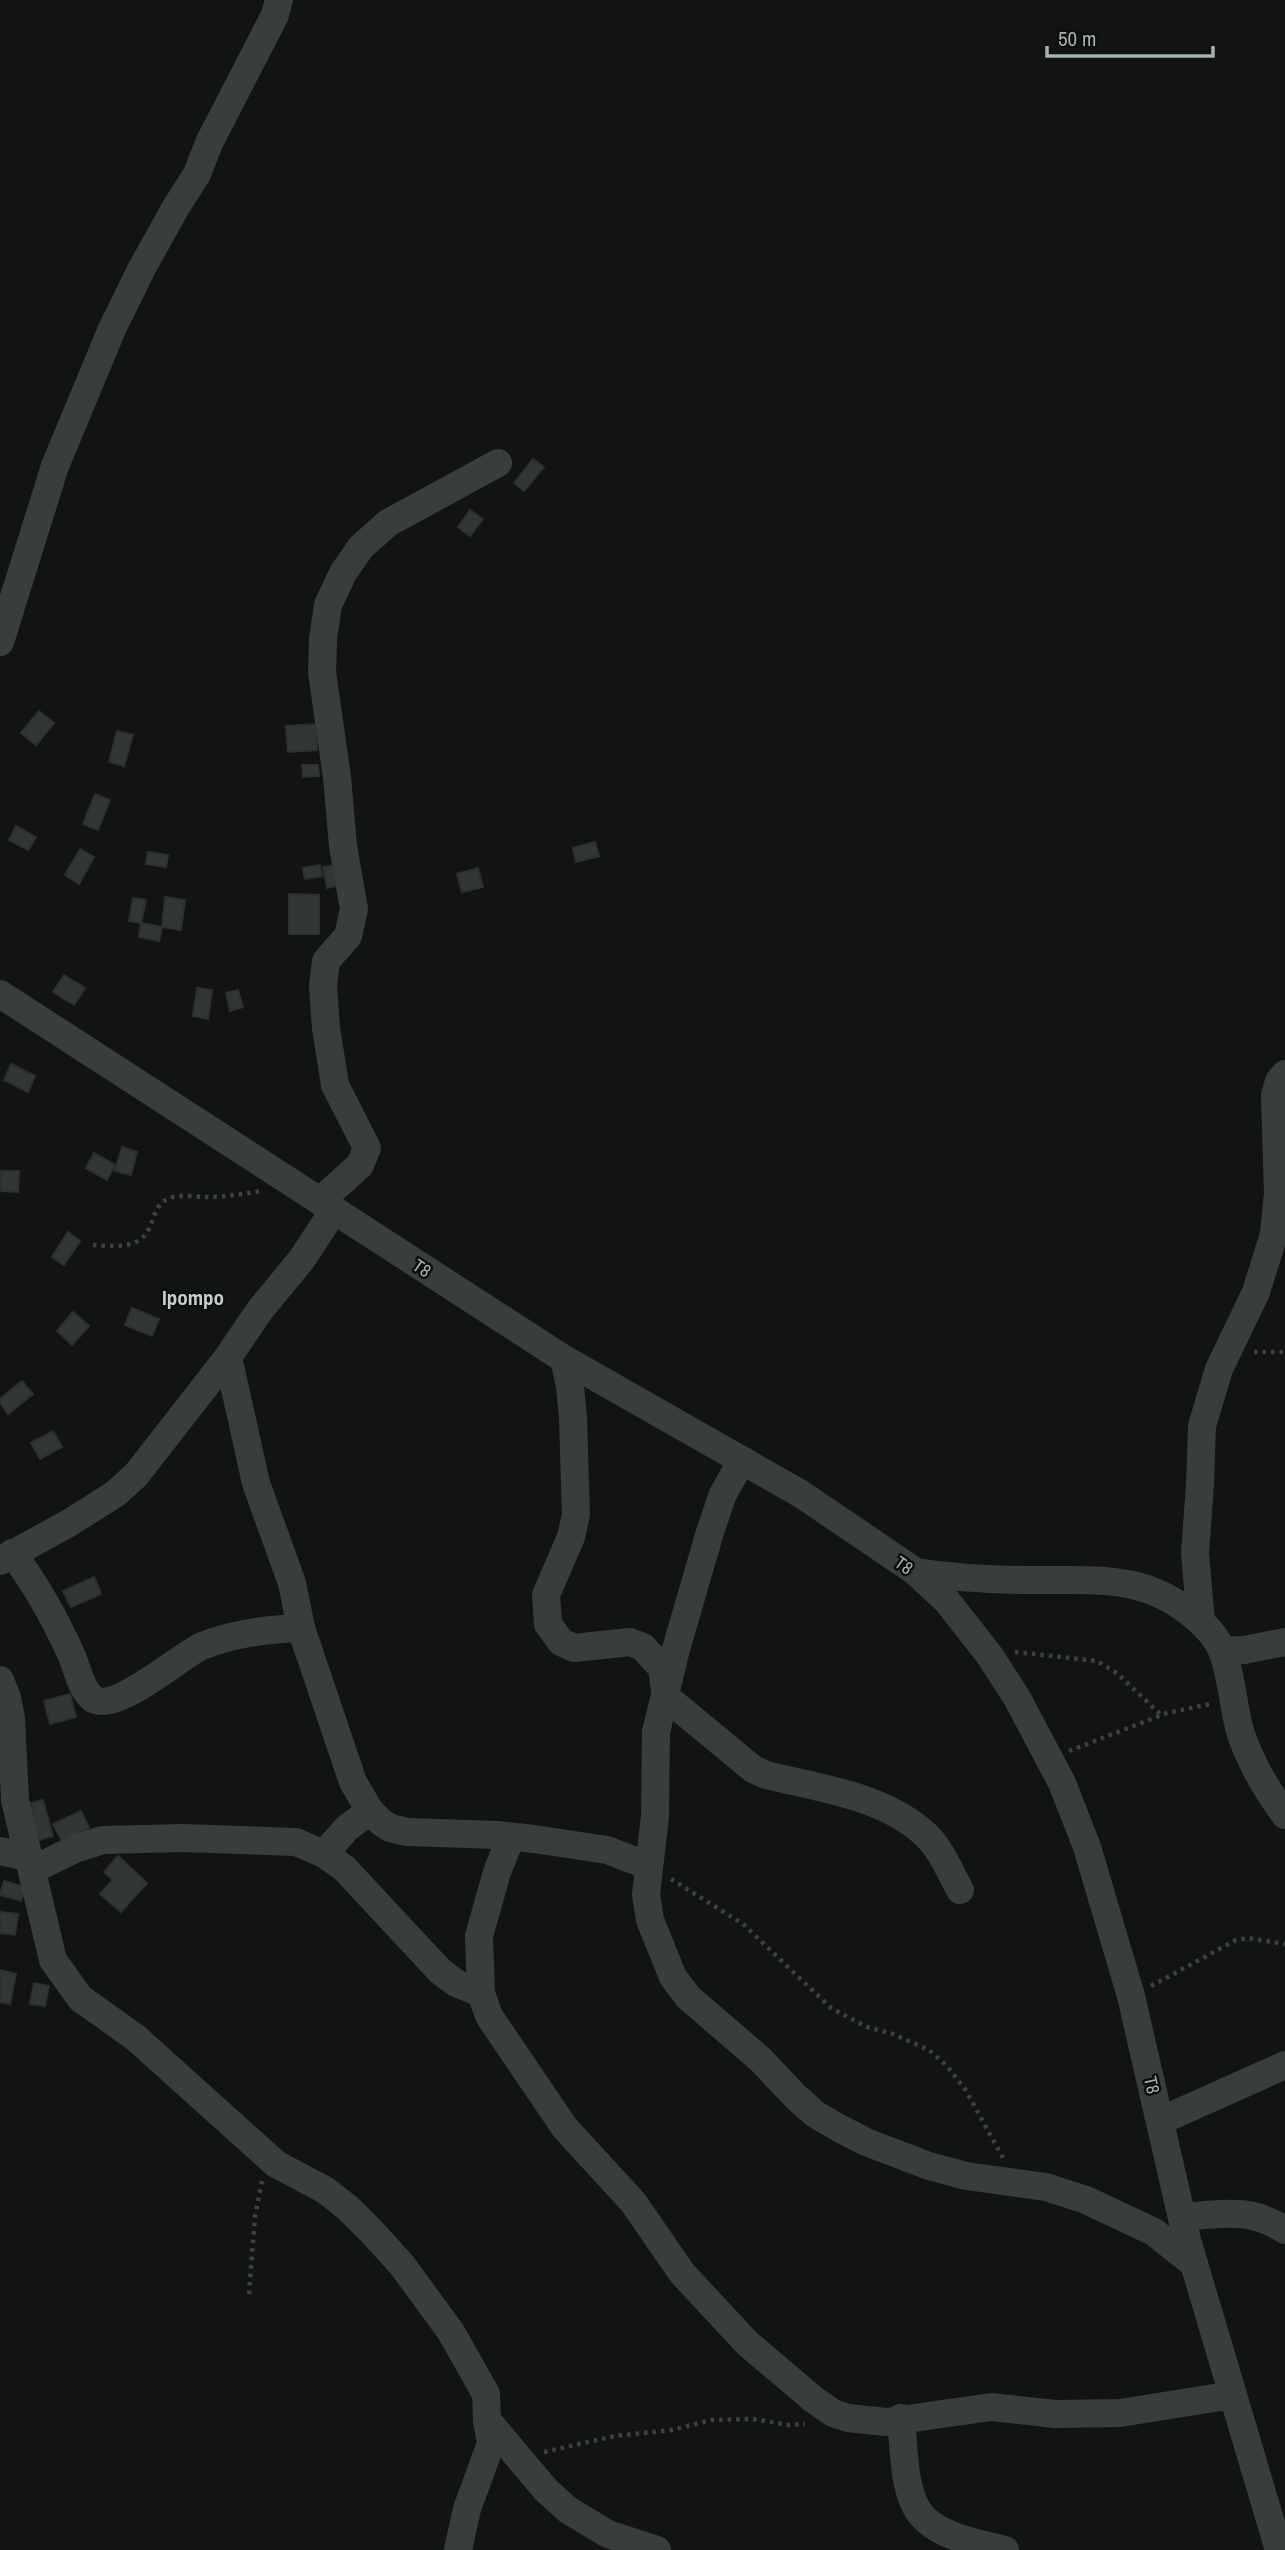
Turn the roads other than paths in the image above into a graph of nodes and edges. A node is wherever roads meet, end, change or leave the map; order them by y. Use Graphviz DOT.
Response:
graph roads {
  1 [pos="279,0"];
  2 [pos="498,463"];
  3 [pos="0,642"];
  4 [pos="0,994"];
  5 [pos="1285,1074"];
  6 [pos="327,1205"];
  7 [pos="228,1357"];
  8 [pos="564,1359"];
  9 [pos="742,1460"];
  10 [pos="6,1557"];
  11 [pos="915,1572"];
  12 [pos="1201,1622"];
  13 [pos="301,1628"];
  14 [pos="1285,1642"];
  15 [pos="1223,1651"];
  16 [pos="0,1680"];
  17 [pos="666,1697"];
  18 [pos="370,1811"];
  19 [pos="1285,1815"];
  20 [pos="511,1837"];
  21 [pos="0,1851"];
  22 [pos="324,1853"];
  23 [pos="30,1863"];
  24 [pos="649,1866"];
  25 [pos="960,1890"];
  26 [pos="481,1993"];
  27 [pos="1285,2065"];
  28 [pos="1160,2121"];
  29 [pos="1182,2217"];
  30 [pos="1285,2230"];
  31 [pos="1194,2264"];
  32 [pos="1233,2395"];
  33 [pos="901,2418"];
  34 [pos="487,2420"];
  35 [pos="458,2550"];
  36 [pos="657,2550"];
  37 [pos="1005,2550"];
  38 [pos="1279,2550"];
  1 -- 3 [label="street"];
  2 -- 6 [label="street"];
  4 -- 6 [label="street, T8"];
  5 -- 12 [label="street"];
  6 -- 7 [label="street"];
  6 -- 8 [label="street, T8"];
  7 -- 10 [label="street"];
  7 -- 13 [label="street"];
  8 -- 9 [label="street, T8"];
  8 -- 17 [label="street"];
  9 -- 11 [label="street, T8"];
  9 -- 17 [label="street"];
  10 -- 13 [label="street"];
  11 -- 12 [label="street"];
  11 -- 28 [label="street, T8"];
  12 -- 15 [label="street"];
  13 -- 18 [label="street"];
  14 -- 15 [label="street"];
  15 -- 19 [label="street"];
  16 -- 23 [label="street"];
  17 -- 24 [label="street"];
  17 -- 25 [label="street"];
  18 -- 20 [label="street"];
  18 -- 22 [label="street"];
  20 -- 24 [label="street"];
  20 -- 26 [label="street"];
  21 -- 23 [label="street"];
  22 -- 23 [label="street"];
  22 -- 26 [label="street"];
  23 -- 34 [label="street"];
  24 -- 31 [label="street"];
  26 -- 33 [label="street"];
  27 -- 28 [label="street"];
  28 -- 29 [label="street, T8"];
  29 -- 30 [label="street"];
  29 -- 31 [label="street, T8"];
  31 -- 32 [label="street, T8"];
  32 -- 33 [label="street"];
  32 -- 38 [label="street, T8"];
  33 -- 37 [label="street"];
  34 -- 35 [label="street"];
  34 -- 36 [label="street"];
}
